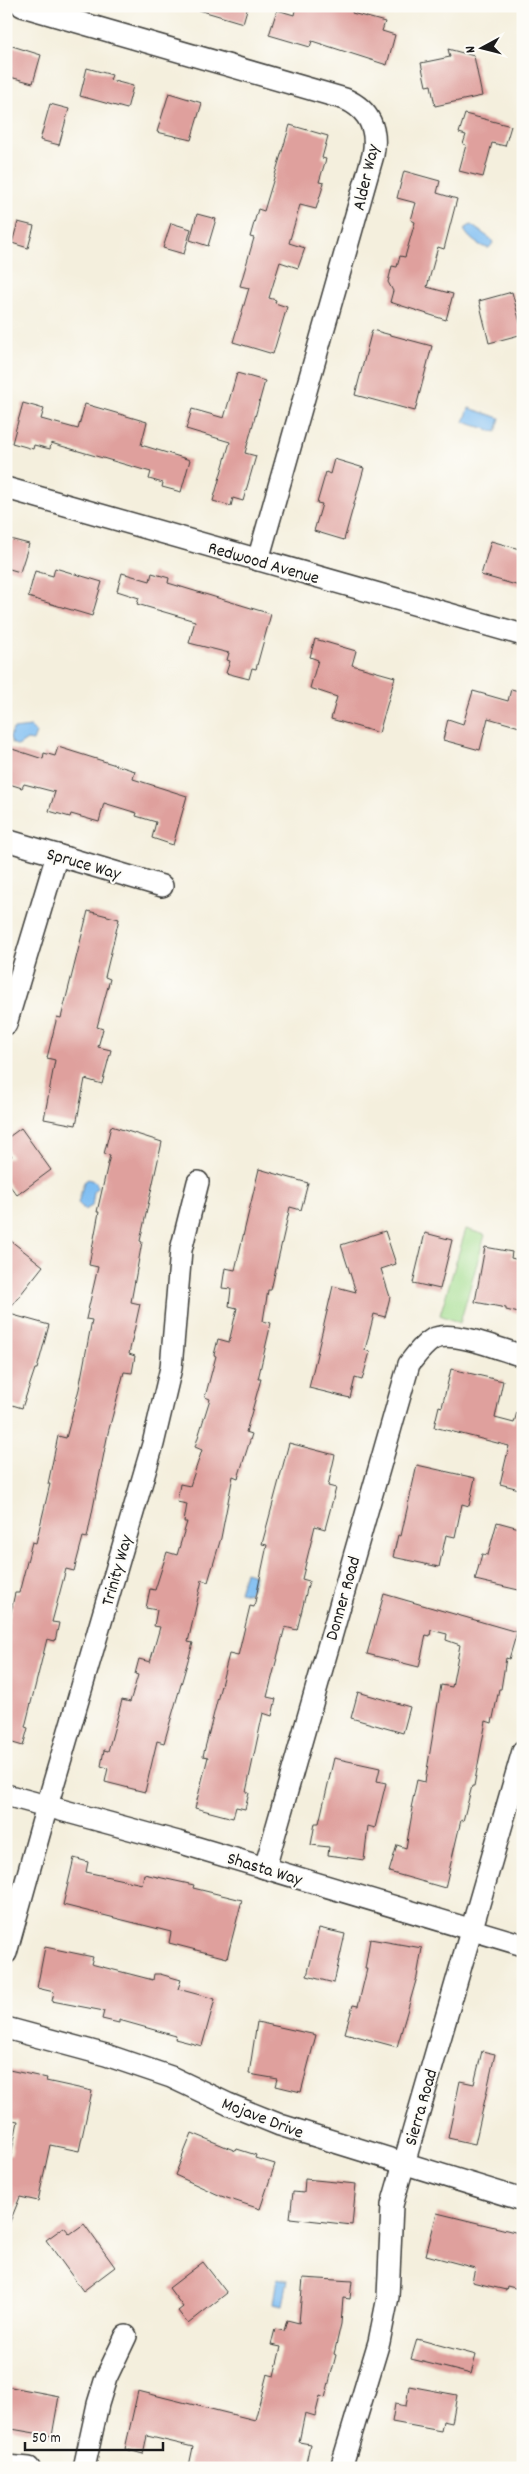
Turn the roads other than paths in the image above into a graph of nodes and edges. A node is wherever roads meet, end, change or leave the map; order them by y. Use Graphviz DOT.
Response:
graph roads {
  1 [pos="22,6"];
  2 [pos="6,488"];
  3 [pos="258,560"];
  4 [pos="523,636"];
  5 [pos="6,840"];
  6 [pos="57,854"];
  7 [pos="162,886"];
  8 [pos="6,1024"];
  9 [pos="198,1182"];
  10 [pos="523,1356"];
  11 [pos="523,1750"];
  12 [pos="6,1795"];
  13 [pos="47,1806"];
  14 [pos="265,1868"];
  15 [pos="471,1931"];
  16 [pos="523,1945"];
  17 [pos="6,1953"];
  18 [pos="6,2028"];
  19 [pos="404,2165"];
  20 [pos="523,2200"];
  21 [pos="126,2336"];
  22 [pos="6,2466"];
  23 [pos="29,2468"];
  24 [pos="84,2468"];
  25 [pos="341,2468"];
  1 -- 3 [label="street, Alder Way"];
  2 -- 3 [label="street, Redwood Avenue"];
  3 -- 4 [label="street, Redwood Avenue"];
  5 -- 6 [label="street, Spruce Way"];
  6 -- 7 [label="street, Spruce Way"];
  6 -- 8 [label="street"];
  9 -- 13 [label="street, Trinity Way"];
  10 -- 14 [label="street, Donner Road"];
  11 -- 15 [label="street, Sierra Road"];
  12 -- 13 [label="street, Shasta Way"];
  13 -- 14 [label="street, Shasta Way"];
  13 -- 17 [label="street, Trinity Way"];
  14 -- 15 [label="street, Shasta Way"];
  15 -- 16 [label="street, Shasta Way"];
  15 -- 19 [label="street, Sierra Road"];
  18 -- 19 [label="street, Mojave Drive"];
  19 -- 20 [label="street, Mojave Drive"];
  19 -- 25 [label="street, Sierra Road"];
  21 -- 24 [label="street"];
  22 -- 23 [label="street"];
}
